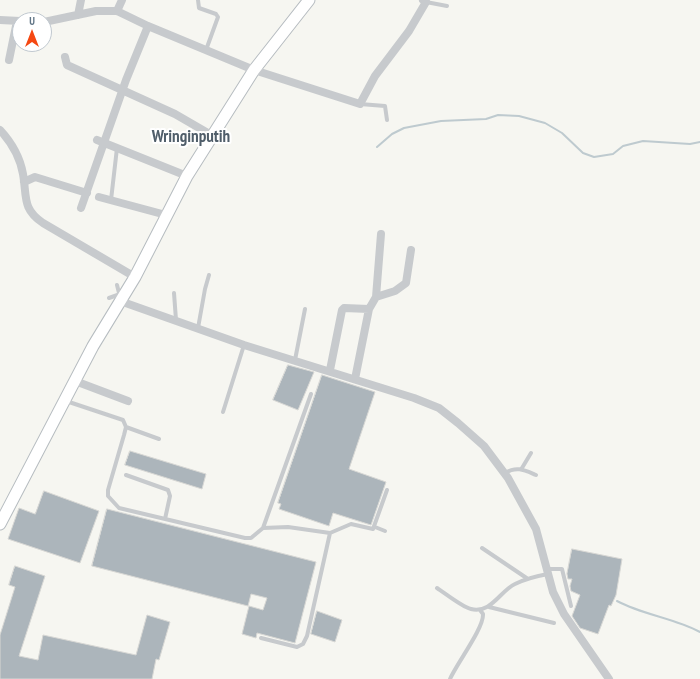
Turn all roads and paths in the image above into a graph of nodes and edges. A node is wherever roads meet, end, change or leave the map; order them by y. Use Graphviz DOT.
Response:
graph roads {
  1 [pos="81,0"];
  2 [pos="122,0"];
  3 [pos="198,0"];
  4 [pos="309,0"];
  5 [pos="425,1"];
  6 [pos="447,6"];
  7 [pos="117,11"];
  8 [pos="78,15"];
  9 [pos="0,20"];
  10 [pos="52,20"];
  11 [pos="12,21"];
  12 [pos="148,26"];
  13 [pos="12,48"];
  14 [pos="206,50"];
  15 [pos="65,57"];
  16 [pos="9,60"];
  17 [pos="254,70"];
  18 [pos="123,91"];
  19 [pos="360,104"];
  20 [pos="387,120"];
  21 [pos="0,130"];
  22 [pos="213,136"];
  23 [pos="101,142"];
  24 [pos="117,148"];
  25 [pos="187,176"];
  26 [pos="24,182"];
  27 [pos="87,193"];
  28 [pos="99,197"];
  29 [pos="111,200"];
  30 [pos="81,208"];
  31 [pos="166,215"];
  32 [pos="381,234"];
  33 [pos="411,250"];
  34 [pos="209,275"];
  35 [pos="135,277"];
  36 [pos="117,285"];
  37 [pos="174,293"];
  38 [pos="118,297"];
  39 [pos="376,297"];
  40 [pos="305,309"];
  41 [pos="369,309"];
  42 [pos="176,321"];
  43 [pos="198,328"];
  44 [pos="244,344"];
  45 [pos="295,360"];
  46 [pos="330,370"];
  47 [pos="355,379"];
  48 [pos="75,380"];
  49 [pos="311,394"];
  50 [pos="66,400"];
  51 [pos="128,401"];
  52 [pos="223,412"];
  53 [pos="126,427"];
  54 [pos="159,439"];
  55 [pos="531,453"];
  56 [pos="522,468"];
  57 [pos="505,473"];
  58 [pos="126,475"];
  59 [pos="536,475"];
  60 [pos="388,490"];
  61 [pos="165,519"];
  62 [pos="0,524"];
  63 [pos="375,527"];
  64 [pos="263,528"];
  65 [pos="385,531"];
  66 [pos="330,533"];
  67 [pos="482,548"];
  68 [pos="548,572"];
  69 [pos="528,579"];
  70 [pos="437,588"];
  71 [pos="571,606"];
  72 [pos="489,607"];
  73 [pos="480,610"];
  74 [pos="554,623"];
  75 [pos="261,638"];
  76 [pos="450,679"];
  77 [pos="609,679"];
  1 -- 8 [label="street"];
  2 -- 7 [label="street"];
  3 -- 14 [label="lane"];
  4 -- 17 [label="main road"];
  5 -- 6 [label="lane"];
  5 -- 19 [label="street"];
  7 -- 8 [label="street"];
  7 -- 12 [label="street"];
  8 -- 10 [label="street"];
  9 -- 11 [label="street"];
  12 -- 14 [label="street"];
  12 -- 18 [label="street"];
  13 -- 16 [label="street"];
  14 -- 17 [label="street"];
  15 -- 18 [label="street"];
  17 -- 19 [label="street"];
  17 -- 22 [label="main road"];
  18 -- 22 [label="street"];
  18 -- 23 [label="street"];
  19 -- 20 [label="lane"];
  21 -- 26 [label="street"];
  22 -- 25 [label="main road"];
  23 -- 24 [label="street"];
  23 -- 27 [label="street"];
  24 -- 25 [label="street"];
  24 -- 29 [label="lane"];
  25 -- 31 [label="main road"];
  26 -- 27 [label="street"];
  26 -- 35 [label="street"];
  27 -- 30 [label="street"];
  28 -- 29 [label="street"];
  29 -- 31 [label="street"];
  31 -- 35 [label="main road"];
  32 -- 39 [label="street"];
  33 -- 39 [label="street"];
  34 -- 43 [label="lane"];
  35 -- 38 [label="main road"];
  36 -- 38 [label="lane"];
  37 -- 42 [label="lane"];
  38 -- 42 [label="street"];
  38 -- 48 [label="main road"];
  39 -- 41 [label="street"];
  40 -- 45 [label="lane"];
  41 -- 46 [label="street"];
  41 -- 47 [label="street"];
  42 -- 43 [label="street"];
  43 -- 44 [label="street"];
  44 -- 45 [label="street"];
  44 -- 52 [label="lane"];
  45 -- 46 [label="street"];
  46 -- 47 [label="street"];
  47 -- 57 [label="street"];
  48 -- 50 [label="main road"];
  48 -- 51 [label="street"];
  49 -- 64 [label="lane"];
  50 -- 53 [label="lane"];
  50 -- 62 [label="main road"];
  53 -- 54 [label="lane"];
  53 -- 61 [label="lane"];
  55 -- 56 [label="lane"];
  56 -- 57 [label="lane"];
  56 -- 59 [label="lane"];
  57 -- 68 [label="street"];
  58 -- 61 [label="lane"];
  60 -- 63 [label="lane"];
  61 -- 64 [label="lane"];
  63 -- 65 [label="lane"];
  63 -- 66 [label="lane"];
  64 -- 66 [label="lane"];
  66 -- 75 [label="lane"];
  67 -- 69 [label="lane"];
  68 -- 69 [label="lane"];
  68 -- 71 [label="lane"];
  68 -- 77 [label="street"];
  69 -- 72 [label="lane"];
  70 -- 73 [label="lane"];
  72 -- 73 [label="lane"];
  72 -- 74 [label="lane"];
  73 -- 76 [label="lane"];
}
